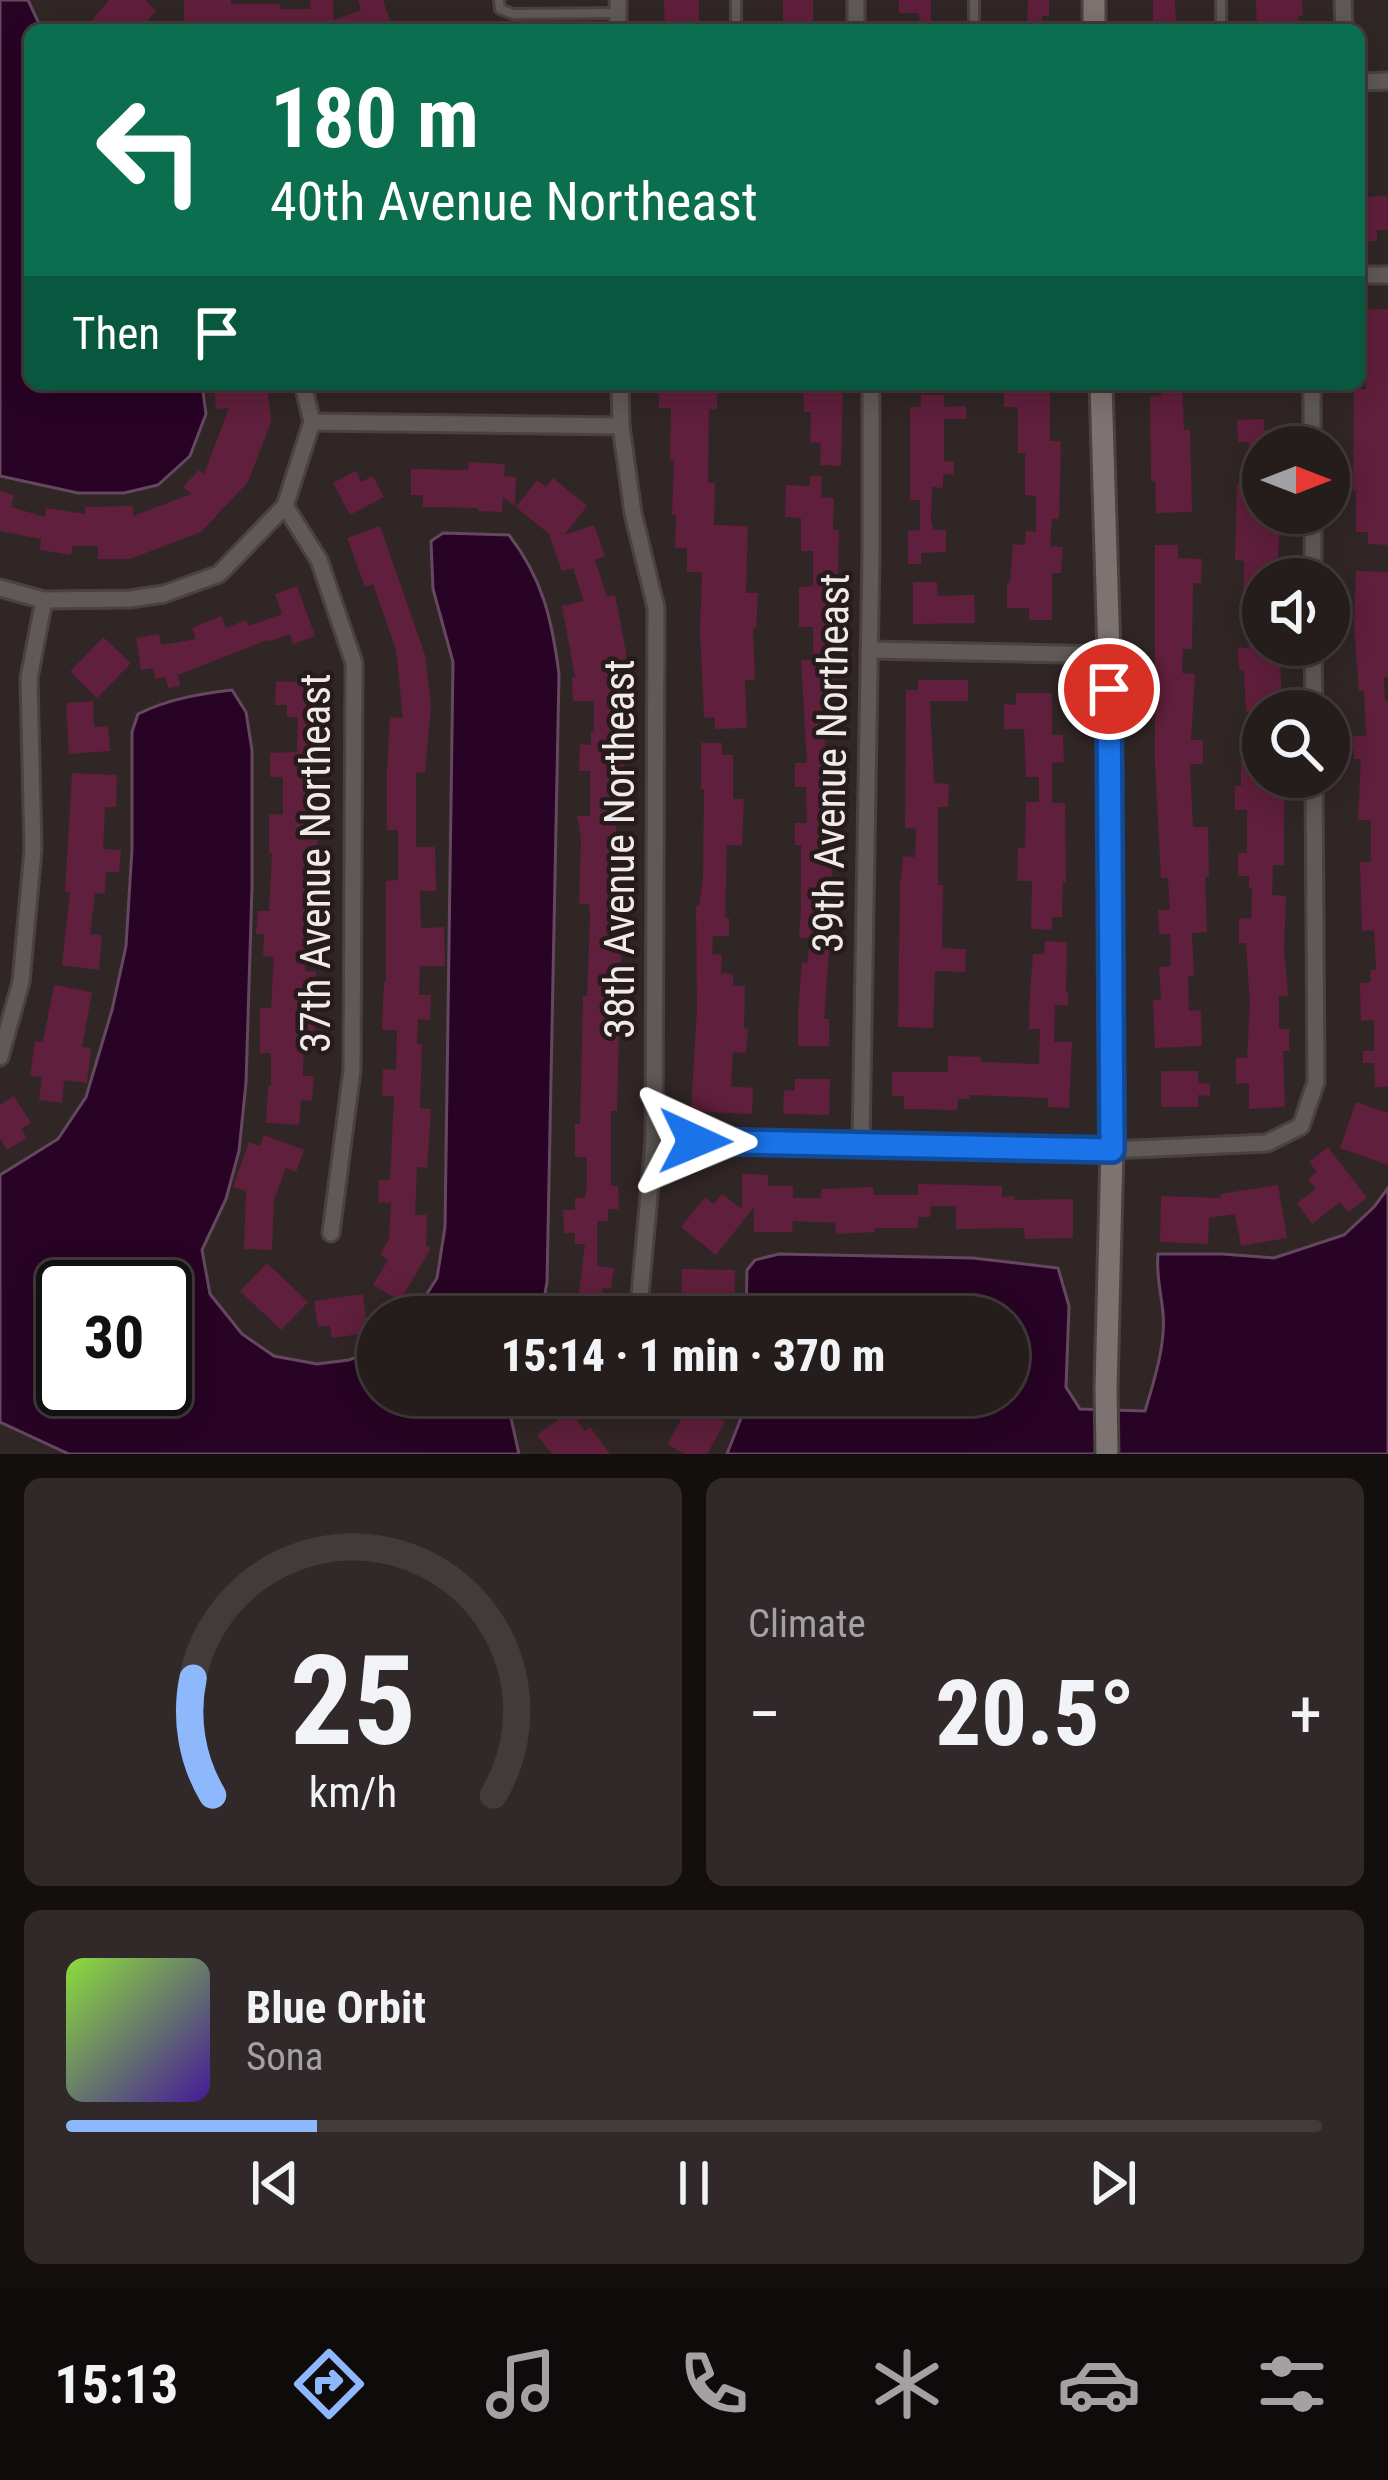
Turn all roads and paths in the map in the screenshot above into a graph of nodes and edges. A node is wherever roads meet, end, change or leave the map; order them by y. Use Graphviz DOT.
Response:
graph roads {
  1 [pos="499,0"];
  2 [pos="618,14"];
  3 [pos="305,390"];
  4 [pos="620,390"];
  5 [pos="871,390"];
  6 [pos="1101,390"];
  7 [pos="1312,390"];
  8 [pos="312,422"];
  9 [pos="621,426"];
  10 [pos="1312,426"];
  11 [pos="286,506"];
  12 [pos="0,588"];
  13 [pos="44,600"];
  14 [pos="869,650"];
  15 [pos="1109,655"];
  16 [pos="1314,798"];
  17 [pos="0,1057"];
  18 [pos="654,1140"];
  19 [pos="860,1143"];
  20 [pos="1112,1150"];
  21 [pos="331,1233"];
  22 [pos="640,1296"];
  23 [pos="1107,1454"];
  1 -- 2 [label="lane"];
  3 -- 8 [label="street"];
  4 -- 9 [label="street, 38th Avenue Northeast"];
  5 -- 14 [label="street, 39th Avenue Northeast"];
  6 -- 15 [label="street"];
  7 -- 10 [label="street"];
  8 -- 9 [label="street"];
  8 -- 11 [label="street"];
  9 -- 18 [label="street, 38th Avenue Northeast"];
  11 -- 13 [label="street"];
  11 -- 21 [label="street, 37th Avenue Northeast"];
  12 -- 13 [label="street"];
  13 -- 17 [label="street"];
  14 -- 15 [label="street"];
  14 -- 19 [label="street, 39th Avenue Northeast"];
  15 -- 20 [label="street"];
  16 -- 20 [label="street"];
  18 -- 19 [label="street"];
  18 -- 22 [label="street, 38th Avenue Northeast"];
  19 -- 20 [label="street"];
  20 -- 23 [label="street"];
}
